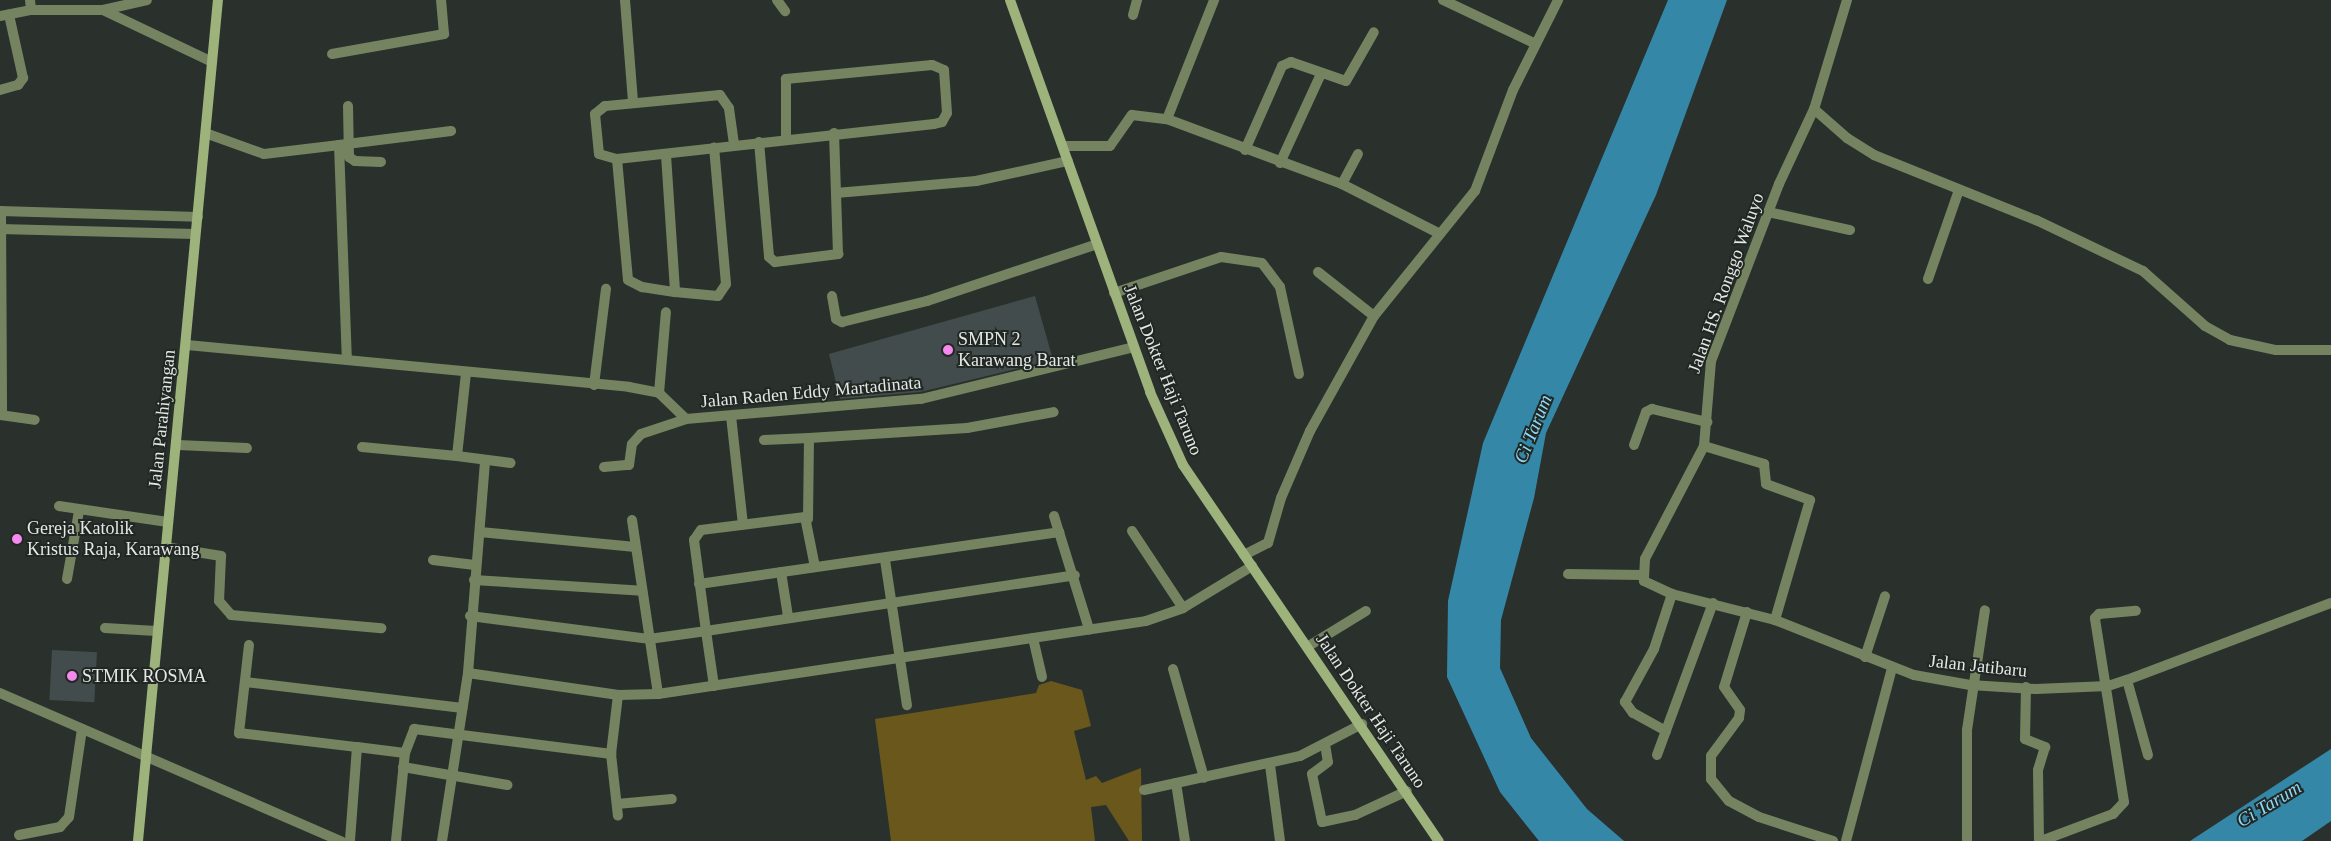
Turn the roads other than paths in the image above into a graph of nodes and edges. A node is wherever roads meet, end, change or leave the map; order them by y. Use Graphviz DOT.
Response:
graph roads {
  1 [pos="147,0"];
  2 [pos="218,0"];
  3 [pos="441,0"];
  4 [pos="625,0"];
  5 [pos="777,0"];
  6 [pos="1010,0"];
  7 [pos="1138,0"];
  8 [pos="1214,0"];
  9 [pos="1443,0"];
  10 [pos="1558,0"];
  11 [pos="1848,0"];
  12 [pos="30,5"];
  13 [pos="103,10"];
  14 [pos="785,11"];
  15 [pos="4,16"];
  16 [pos="1132,16"];
  17 [pos="1374,32"];
  18 [pos="1534,43"];
  19 [pos="332,54"];
  20 [pos="212,62"];
  21 [pos="1320,76"];
  22 [pos="0,90"];
  23 [pos="633,102"];
  24 [pos="348,106"];
  25 [pos="1814,109"];
  26 [pos="1167,119"];
  27 [pos="451,130"];
  28 [pos="834,132"];
  29 [pos="208,134"];
  30 [pos="786,139"];
  31 [pos="352,142"];
  32 [pos="760,142"];
  33 [pos="734,144"];
  34 [pos="339,145"];
  35 [pos="1063,146"];
  36 [pos="714,148"];
  37 [pos="1245,150"];
  38 [pos="666,154"];
  39 [pos="1358,154"];
  40 [pos="617,159"];
  41 [pos="1068,161"];
  42 [pos="381,162"];
  43 [pos="1280,163"];
  44 [pos="1342,184"];
  45 [pos="1959,190"];
  46 [pos="836,193"];
  47 [pos="1,211"];
  48 [pos="1768,212"];
  49 [pos="198,217"];
  50 [pos="0,229"];
  51 [pos="1850,230"];
  52 [pos="1438,233"];
  53 [pos="196,234"];
  54 [pos="1097,244"];
  55 [pos="1318,272"];
  56 [pos="1928,279"];
  57 [pos="606,289"];
  58 [pos="675,292"];
  59 [pos="1114,293"];
  60 [pos="832,296"];
  61 [pos="666,312"];
  62 [pos="1374,316"];
  63 [pos="186,345"];
  64 [pos="1134,347"];
  65 [pos="2331,350"];
  66 [pos="347,360"];
  67 [pos="466,373"];
  68 [pos="1299,374"];
  69 [pos="594,385"];
  70 [pos="658,393"];
  71 [pos="1054,412"];
  72 [pos="1,415"];
  73 [pos="731,416"];
  74 [pos="686,419"];
  75 [pos="35,420"];
  76 [pos="1707,422"];
  77 [pos="809,438"];
  78 [pos="764,440"];
  79 [pos="1634,444"];
  80 [pos="178,445"];
  81 [pos="1704,446"];
  82 [pos="362,447"];
  83 [pos="247,448"];
  84 [pos="457,456"];
  85 [pos="485,460"];
  86 [pos="511,463"];
  87 [pos="604,467"];
  88 [pos="59,506"];
  89 [pos="79,510"];
  90 [pos="1054,516"];
  91 [pos="808,519"];
  92 [pos="632,520"];
  93 [pos="168,522"];
  94 [pos="743,524"];
  95 [pos="1132,531"];
  96 [pos="480,532"];
  97 [pos="1059,532"];
  98 [pos="164,547"];
  99 [pos="635,547"];
  100 [pos="1244,555"];
  101 [pos="433,560"];
  102 [pos="885,560"];
  103 [pos="475,565"];
  104 [pos="1252,566"];
  105 [pos="815,567"];
  106 [pos="781,572"];
  107 [pos="1568,574"];
  108 [pos="1075,575"];
  109 [pos="1642,575"];
  110 [pos="67,579"];
  111 [pos="474,580"];
  112 [pos="700,584"];
  113 [pos="642,591"];
  114 [pos="1672,594"];
  115 [pos="1885,596"];
  116 [pos="892,602"];
  117 [pos="1713,603"];
  118 [pos="2331,603"];
  119 [pos="1183,608"];
  120 [pos="1984,610"];
  121 [pos="1366,611"];
  122 [pos="2136,611"];
  123 [pos="1747,612"];
  124 [pos="470,616"];
  125 [pos="788,616"];
  126 [pos="1775,620"];
  127 [pos="105,628"];
  128 [pos="381,628"];
  129 [pos="1088,629"];
  130 [pos="156,631"];
  131 [pos="706,631"];
  132 [pos="1033,638"];
  133 [pos="649,639"];
  134 [pos="249,645"];
  135 [pos="1307,647"];
  136 [pos="1866,657"];
  137 [pos="901,658"];
  138 [pos="1892,668"];
  139 [pos="1172,669"];
  140 [pos="468,673"];
  141 [pos="1042,677"];
  142 [pos="2127,680"];
  143 [pos="245,682"];
  144 [pos="1970,685"];
  145 [pos="714,686"];
  146 [pos="2108,686"];
  147 [pos="2026,688"];
  148 [pos="0,693"];
  149 [pos="658,694"];
  150 [pos="618,695"];
  151 [pos="907,704"];
  152 [pos="462,708"];
  153 [pos="1362,724"];
  154 [pos="82,729"];
  155 [pos="1666,731"];
  156 [pos="458,733"];
  157 [pos="1325,744"];
  158 [pos="357,747"];
  159 [pos="405,753"];
  160 [pos="611,754"];
  161 [pos="1657,755"];
  162 [pos="2148,755"];
  163 [pos="144,758"];
  164 [pos="1270,764"];
  165 [pos="403,768"];
  166 [pos="452,776"];
  167 [pos="1204,778"];
  168 [pos="1176,783"];
  169 [pos="506,785"];
  170 [pos="1144,790"];
  171 [pos="1407,791"];
  172 [pos="672,799"];
  173 [pos="617,804"];
  174 [pos="618,816"];
  175 [pos="19,834"];
  176 [pos="138,841"];
  177 [pos="342,841"];
  178 [pos="350,841"];
  179 [pos="396,841"];
  180 [pos="442,841"];
  181 [pos="1185,841"];
  182 [pos="1280,841"];
  183 [pos="1439,841"];
  184 [pos="1833,841"];
  185 [pos="1846,841"];
  186 [pos="1967,841"];
  187 [pos="2040,841"];
  1 -- 13 [label="street"];
  2 -- 20 [label="street, Jalan Parahiyangan"];
  3 -- 19 [label="street"];
  4 -- 23 [label="street"];
  5 -- 14 [label="street"];
  6 -- 35 [label="street, Jalan Dokter Haji Taruno"];
  7 -- 16 [label="street"];
  8 -- 26 [label="street"];
  9 -- 18 [label="street"];
  10 -- 18 [label="street"];
  11 -- 25 [label="street, Jalan HS. Ronggo Waluyo"];
  12 -- 13 [label="street"];
  12 -- 15 [label="street"];
  13 -- 20 [label="street"];
  15 -- 22 [label="street"];
  17 -- 21 [label="street"];
  18 -- 52 [label="street"];
  20 -- 29 [label="street, Jalan Parahiyangan"];
  21 -- 37 [label="street"];
  21 -- 43 [label="street"];
  23 -- 33 [label="street"];
  23 -- 40 [label="street"];
  24 -- 31 [label="street"];
  25 -- 45 [label="street"];
  25 -- 48 [label="street, Jalan HS. Ronggo Waluyo"];
  26 -- 35 [label="street"];
  26 -- 37 [label="street"];
  27 -- 31 [label="street"];
  28 -- 30 [label="street"];
  28 -- 30 [label="street"];
  28 -- 46 [label="street"];
  29 -- 34 [label="street"];
  29 -- 49 [label="street, Jalan Parahiyangan"];
  30 -- 32 [label="street"];
  31 -- 34 [label="street"];
  31 -- 42 [label="street"];
  32 -- 33 [label="street"];
  32 -- 46 [label="street"];
  33 -- 36 [label="street"];
  34 -- 66 [label="street"];
  35 -- 41 [label="street, Jalan Dokter Haji Taruno"];
  36 -- 38 [label="street"];
  36 -- 58 [label="street"];
  37 -- 43 [label="street"];
  38 -- 40 [label="street"];
  38 -- 58 [label="street"];
  39 -- 44 [label="street"];
  40 -- 58 [label="street"];
  41 -- 46 [label="street"];
  41 -- 54 [label="street, Jalan Dokter Haji Taruno"];
  43 -- 44 [label="street"];
  44 -- 52 [label="street"];
  45 -- 56 [label="street"];
  45 -- 65 [label="street"];
  47 -- 49 [label="street"];
  47 -- 50 [label="street"];
  48 -- 51 [label="street"];
  48 -- 76 [label="street, Jalan HS. Ronggo Waluyo"];
  49 -- 53 [label="street, Jalan Parahiyangan"];
  50 -- 53 [label="street"];
  50 -- 72 [label="street"];
  52 -- 62 [label="street"];
  53 -- 63 [label="street, Jalan Parahiyangan"];
  54 -- 59 [label="street, Jalan Dokter Haji Taruno"];
  54 -- 60 [label="street"];
  55 -- 62 [label="street"];
  57 -- 69 [label="street"];
  59 -- 64 [label="street, Jalan Dokter Haji Taruno"];
  59 -- 68 [label="street"];
  61 -- 70 [label="street"];
  62 -- 100 [label="street"];
  63 -- 66 [label="street"];
  63 -- 80 [label="street, Jalan Parahiyangan"];
  64 -- 73 [label="street, Jalan Raden Eddy Martadinata"];
  64 -- 100 [label="street, Jalan Dokter Haji Taruno"];
  66 -- 67 [label="street"];
  67 -- 69 [label="street"];
  67 -- 84 [label="street"];
  69 -- 70 [label="street"];
  70 -- 74 [label="street, Jalan Raden Eddy Martadinata"];
  71 -- 77 [label="street"];
  72 -- 75 [label="street"];
  73 -- 74 [label="street, Jalan Raden Eddy Martadinata"];
  73 -- 94 [label="street"];
  74 -- 87 [label="street"];
  76 -- 79 [label="street"];
  76 -- 81 [label="street, Jalan HS. Ronggo Waluyo"];
  77 -- 78 [label="street"];
  77 -- 91 [label="street"];
  80 -- 83 [label="street"];
  80 -- 93 [label="street, Jalan Parahiyangan"];
  81 -- 109 [label="street, Jalan HS. Ronggo Waluyo"];
  81 -- 126 [label="street"];
  82 -- 84 [label="street"];
  84 -- 85 [label="street"];
  85 -- 86 [label="street"];
  85 -- 96 [label="street"];
  88 -- 89 [label="street"];
  89 -- 93 [label="street"];
  89 -- 110 [label="street"];
  90 -- 97 [label="street"];
  91 -- 94 [label="street"];
  91 -- 105 [label="street"];
  92 -- 99 [label="street"];
  93 -- 98 [label="street, Jalan Parahiyangan"];
  94 -- 112 [label="street"];
  95 -- 119 [label="street"];
  96 -- 99 [label="street"];
  96 -- 103 [label="street"];
  97 -- 102 [label="street"];
  97 -- 108 [label="street"];
  98 -- 128 [label="street"];
  98 -- 130 [label="street, Jalan Parahiyangan"];
  99 -- 113 [label="street"];
  100 -- 104 [label="street, Jalan Dokter Haji Taruno"];
  101 -- 103 [label="street"];
  102 -- 105 [label="street"];
  102 -- 116 [label="street"];
  103 -- 111 [label="street"];
  104 -- 119 [label="street"];
  104 -- 135 [label="street, Jalan Dokter Haji Taruno"];
  105 -- 106 [label="street"];
  106 -- 112 [label="street"];
  106 -- 125 [label="street"];
  107 -- 109 [label="street"];
  108 -- 116 [label="street"];
  108 -- 129 [label="street"];
  109 -- 114 [label="street, Jalan Jatibaru"];
  111 -- 113 [label="street"];
  111 -- 124 [label="street"];
  112 -- 131 [label="street"];
  113 -- 133 [label="street"];
  114 -- 117 [label="street, Jalan Jatibaru"];
  114 -- 155 [label="street"];
  115 -- 136 [label="street"];
  116 -- 125 [label="street"];
  116 -- 137 [label="street"];
  117 -- 123 [label="street, Jalan Jatibaru"];
  117 -- 155 [label="street"];
  118 -- 142 [label="street, Jalan Jatibaru"];
  119 -- 129 [label="street"];
  120 -- 144 [label="street"];
  121 -- 135 [label="street"];
  122 -- 146 [label="street"];
  123 -- 126 [label="street, Jalan Jatibaru"];
  123 -- 184 [label="street"];
  124 -- 133 [label="street"];
  124 -- 140 [label="street"];
  125 -- 131 [label="street"];
  126 -- 136 [label="street, Jalan Jatibaru"];
  127 -- 130 [label="street"];
  129 -- 132 [label="street"];
  130 -- 163 [label="street, Jalan Parahiyangan"];
  131 -- 133 [label="street"];
  131 -- 145 [label="street"];
  132 -- 137 [label="street"];
  132 -- 141 [label="street"];
  133 -- 149 [label="street"];
  134 -- 143 [label="street"];
  135 -- 153 [label="street, Jalan Dokter Haji Taruno"];
  136 -- 138 [label="street, Jalan Jatibaru"];
  137 -- 145 [label="street"];
  137 -- 151 [label="street"];
  138 -- 144 [label="street, Jalan Jatibaru"];
  138 -- 185 [label="street"];
  139 -- 167 [label="street"];
  140 -- 150 [label="street"];
  140 -- 152 [label="street"];
  142 -- 146 [label="street, Jalan Jatibaru"];
  142 -- 162 [label="street"];
  143 -- 152 [label="street"];
  143 -- 158 [label="street"];
  144 -- 147 [label="street, Jalan Jatibaru"];
  144 -- 186 [label="street"];
  145 -- 149 [label="street"];
  146 -- 147 [label="street, Jalan Jatibaru"];
  146 -- 187 [label="street"];
  147 -- 187 [label="street"];
  148 -- 154 [label="street"];
  149 -- 150 [label="street"];
  150 -- 160 [label="street"];
  152 -- 156 [label="street"];
  153 -- 157 [label="street"];
  153 -- 171 [label="street, Jalan Dokter Haji Taruno"];
  154 -- 163 [label="street"];
  154 -- 175 [label="street"];
  155 -- 161 [label="street"];
  156 -- 159 [label="street"];
  156 -- 160 [label="street"];
  156 -- 166 [label="street"];
  157 -- 164 [label="street"];
  157 -- 171 [label="street"];
  158 -- 159 [label="street"];
  158 -- 178 [label="street"];
  159 -- 165 [label="street"];
  160 -- 173 [label="street"];
  163 -- 176 [label="street, Jalan Parahiyangan"];
  163 -- 177 [label="street"];
  164 -- 167 [label="street"];
  164 -- 182 [label="street"];
  165 -- 166 [label="street"];
  165 -- 179 [label="street"];
  166 -- 169 [label="street"];
  166 -- 180 [label="street"];
  167 -- 168 [label="street"];
  168 -- 170 [label="street"];
  168 -- 181 [label="street"];
  171 -- 183 [label="street, Jalan Dokter Haji Taruno"];
  172 -- 173 [label="street"];
  173 -- 174 [label="street"];
}
